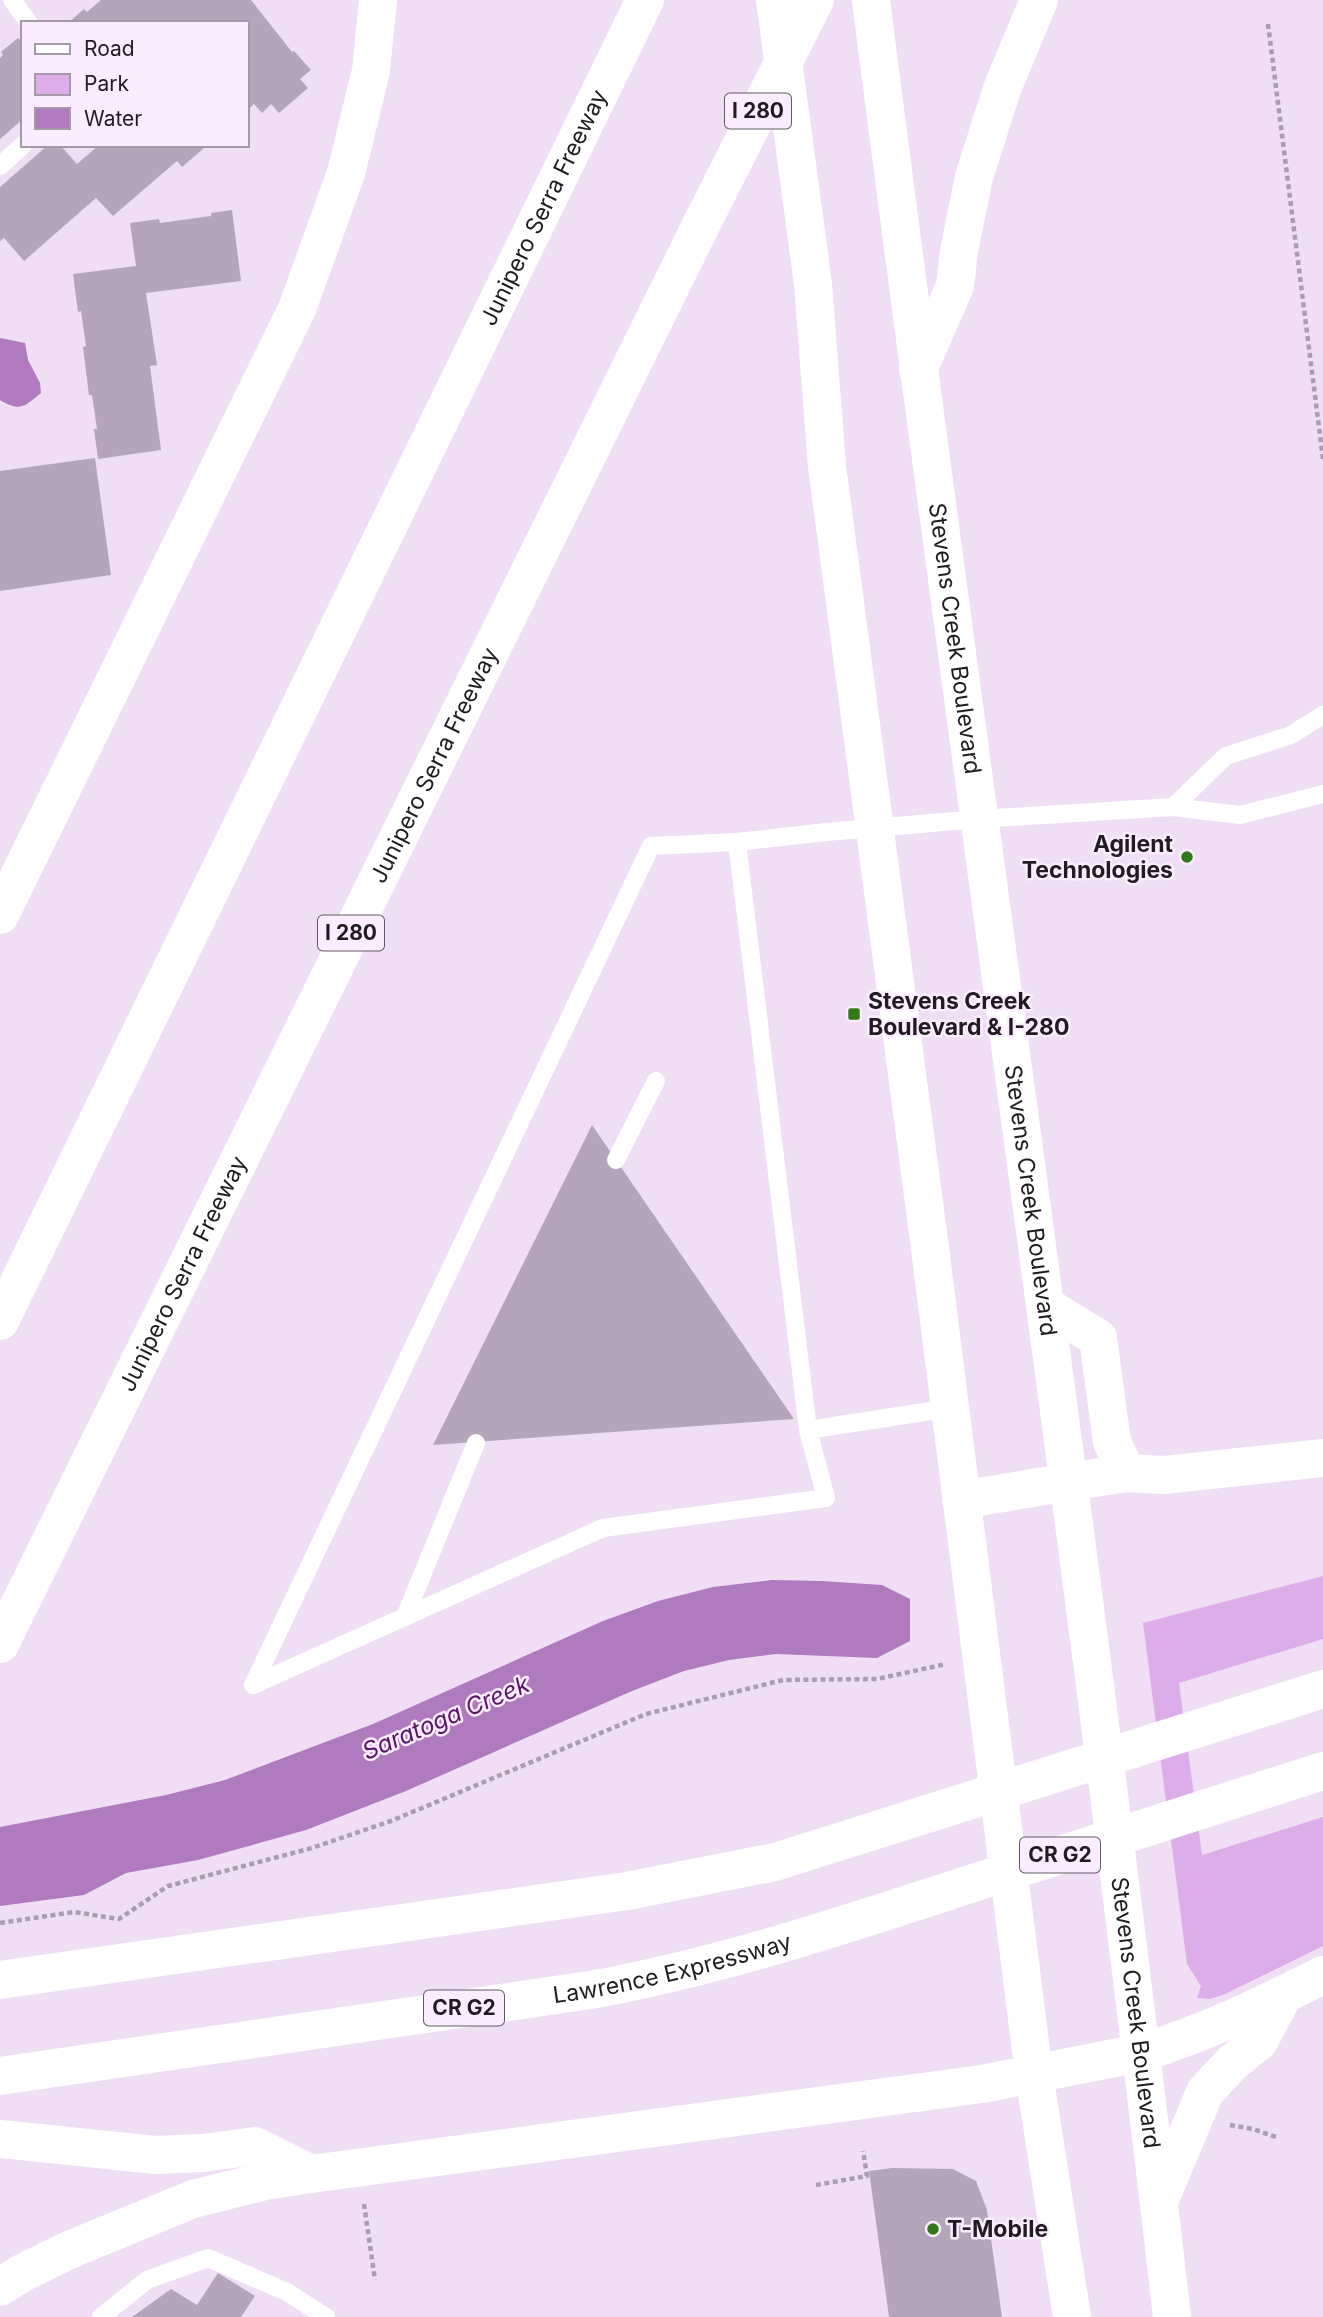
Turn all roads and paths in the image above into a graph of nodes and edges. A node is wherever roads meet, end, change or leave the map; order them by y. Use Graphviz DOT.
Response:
graph roads {
  1 [pos="12,0"];
  2 [pos="378,0"];
  3 [pos="645,0"];
  4 [pos="775,0"];
  5 [pos="815,0"];
  6 [pos="871,0"];
  7 [pos="1039,0"];
  8 [pos="28,21"];
  9 [pos="1268,24"];
  10 [pos="21,147"];
  11 [pos="0,166"];
  12 [pos="918,370"];
  13 [pos="1323,459"];
  14 [pos="1323,715"];
  15 [pos="1323,794"];
  16 [pos="1173,807"];
  17 [pos="978,819"];
  18 [pos="874,828"];
  19 [pos="737,842"];
  20 [pos="0,915"];
  21 [pos="656,1082"];
  22 [pos="616,1160"];
  23 [pos="1046,1306"];
  24 [pos="0,1321"];
  25 [pos="950,1408"];
  26 [pos="808,1430"];
  27 [pos="476,1443"];
  28 [pos="1323,1458"];
  29 [pos="1127,1473"];
  30 [pos="1069,1482"];
  31 [pos="961,1500"];
  32 [pos="405,1617"];
  33 [pos="0,1644"];
  34 [pos="981,1657"];
  35 [pos="1323,1689"];
  36 [pos="1323,1771"];
  37 [pos="0,1923"];
  38 [pos="1323,1975"];
  39 [pos="0,1980"];
  40 [pos="1284,1994"];
  41 [pos="1140,2053"];
  42 [pos="1034,2074"];
  43 [pos="0,2076"];
  44 [pos="1219,2124"];
  45 [pos="1276,2137"];
  46 [pos="0,2140"];
  47 [pos="863,2151"];
  48 [pos="311,2174"];
  49 [pos="816,2185"];
  50 [pos="1159,2202"];
  51 [pos="363,2204"];
  52 [pos="375,2280"];
  53 [pos="0,2287"];
  54 [pos="101,2317"];
  55 [pos="326,2317"];
  56 [pos="1072,2317"];
  57 [pos="1172,2317"];
  1 -- 8 [label="lane"];
  2 -- 20 [label="main road"];
  3 -- 24 [label="main road, Junipero Serra Freeway"];
  4 -- 18 [label="main road"];
  5 -- 33 [label="main road, Junipero Serra Freeway / I 280"];
  6 -- 12 [label="main road, Stevens Creek Boulevard"];
  7 -- 12 [label="main road"];
  9 -- 13 [label="path"];
  10 -- 11 [label="lane"];
  12 -- 17 [label="main road, Stevens Creek Boulevard"];
  14 -- 16 [label="lane"];
  15 -- 16 [label="lane"];
  16 -- 17 [label="lane"];
  17 -- 18 [label="lane"];
  17 -- 23 [label="main road, Stevens Creek Boulevard"];
  18 -- 19 [label="lane"];
  18 -- 25 [label="main road"];
  19 -- 26 [label="lane"];
  19 -- 32 [label="lane"];
  21 -- 22 [label="lane"];
  23 -- 29 [label="main road"];
  23 -- 30 [label="main road, Stevens Creek Boulevard"];
  25 -- 26 [label="lane"];
  25 -- 31 [label="main road"];
  26 -- 32 [label="lane"];
  27 -- 32 [label="lane"];
  28 -- 29 [label="main road"];
  29 -- 30 [label="main road"];
  30 -- 31 [label="main road"];
  30 -- 41 [label="main road, Stevens Creek Boulevard"];
  31 -- 34 [label="main road"];
  34 -- 37 [label="path"];
  34 -- 42 [label="main road"];
  35 -- 39 [label="main road"];
  36 -- 43 [label="main road, Lawrence Expressway / CR G2"];
  38 -- 40 [label="main road"];
  40 -- 41 [label="main road"];
  40 -- 50 [label="main road"];
  41 -- 42 [label="main road"];
  41 -- 50 [label="main road, Stevens Creek Boulevard"];
  42 -- 48 [label="main road"];
  42 -- 56 [label="main road"];
  44 -- 45 [label="path"];
  46 -- 48 [label="main road"];
  47 -- 49 [label="path"];
  48 -- 53 [label="main road"];
  50 -- 57 [label="main road, Stevens Creek Boulevard"];
  51 -- 52 [label="path"];
  54 -- 55 [label="lane"];
}
